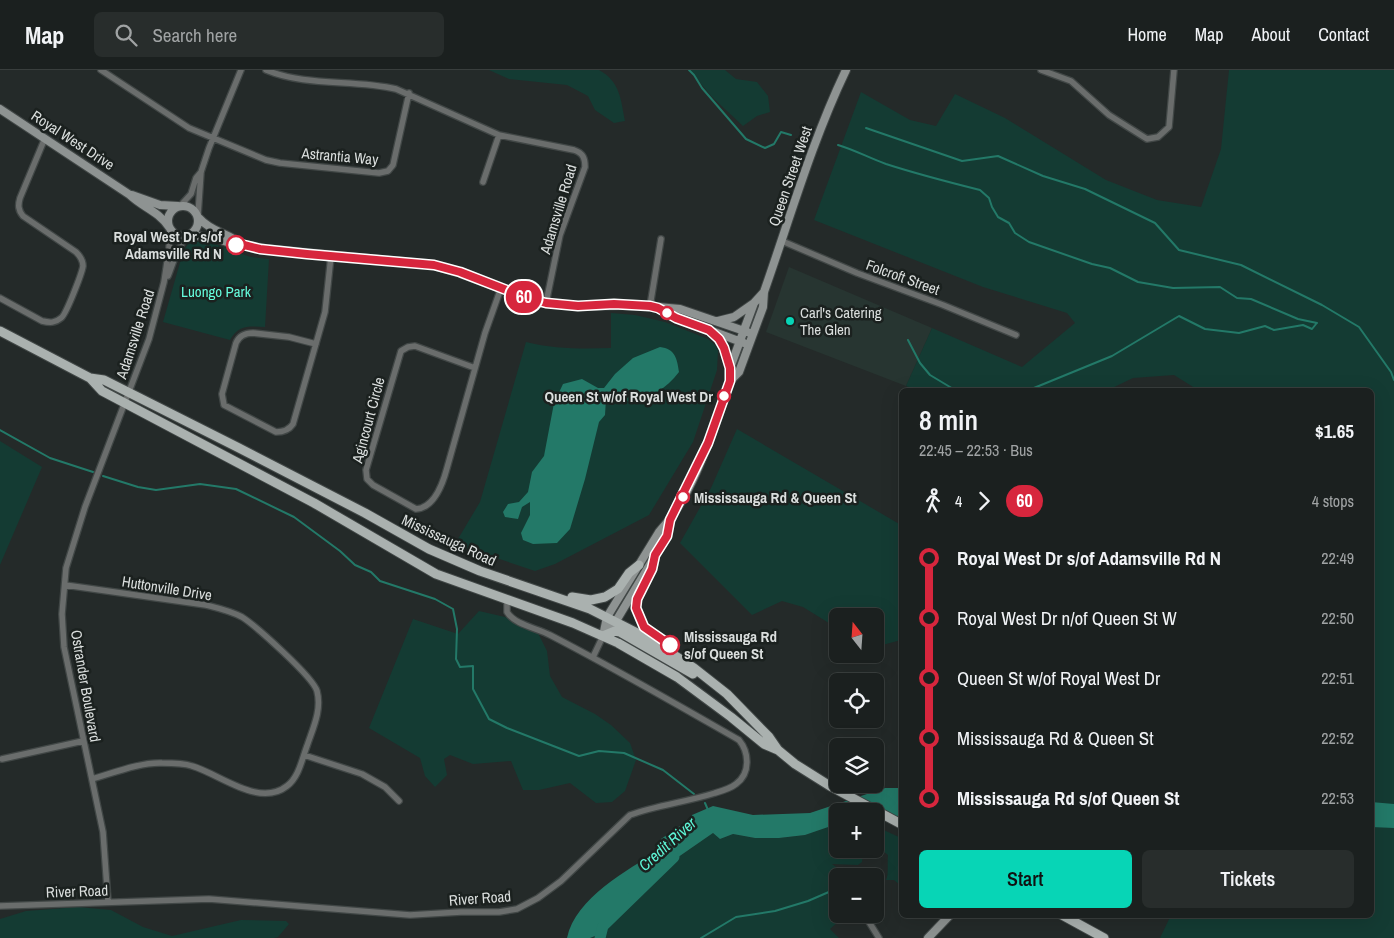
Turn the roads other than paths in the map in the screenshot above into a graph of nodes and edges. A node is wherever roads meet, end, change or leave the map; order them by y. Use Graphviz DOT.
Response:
graph roads {
  1 [pos="101,70"];
  2 [pos="241,70"];
  3 [pos="266,70"];
  4 [pos="846,70"];
  5 [pos="1041,70"];
  6 [pos="1174,70"];
  7 [pos="409,93"];
  8 [pos="0,109"];
  9 [pos="499,135"];
  10 [pos="45,138"];
  11 [pos="212,139"];
  12 [pos="201,172"];
  13 [pos="483,182"];
  14 [pos="130,195"];
  15 [pos="179,206"];
  16 [pos="198,217"];
  17 [pos="169,227"];
  18 [pos="188,235"];
  19 [pos="661,239"];
  20 [pos="782,241"];
  21 [pos="240,244"];
  22 [pos="331,256"];
  23 [pos="164,282"];
  24 [pos="501,288"];
  25 [pos="764,292"];
  26 [pos="0,298"];
  27 [pos="546,303"];
  28 [pos="754,303"];
  29 [pos="654,307"];
  30 [pos="718,321"];
  31 [pos="709,330"];
  32 [pos="744,330"];
  33 [pos="0,331"];
  34 [pos="753,334"];
  35 [pos="1016,335"];
  36 [pos="740,341"];
  37 [pos="316,344"];
  38 [pos="749,344"];
  39 [pos="475,368"];
  40 [pos="730,368"];
  41 [pos="730,381"];
  42 [pos="127,398"];
  43 [pos="670,520"];
  44 [pos="655,555"];
  45 [pos="639,564"];
  46 [pos="64,585"];
  47 [pos="544,593"];
  48 [pos="507,600"];
  49 [pos="612,619"];
  50 [pos="603,636"];
  51 [pos="593,657"];
  52 [pos="694,668"];
  53 [pos="708,679"];
  54 [pos="83,742"];
  55 [pos="778,750"];
  56 [pos="304,754"];
  57 [pos="2,759"];
  58 [pos="92,779"];
  59 [pos="399,801"];
  60 [pos="899,823"];
  61 [pos="108,902"];
  62 [pos="0,906"];
  63 [pos="947,918"];
  64 [pos="1067,918"];
  65 [pos="870,923"];
  66 [pos="879,938"];
  67 [pos="928,938"];
  68 [pos="1104,938"];
  1 -- 11 [label="street, Astrantia Way"];
  2 -- 11 [label="street"];
  3 -- 7 [label="street, Adamsville Road"];
  4 -- 20 [label="street, Queen Street West"];
  5 -- 6 [label="street"];
  7 -- 9 [label="street, Adamsville Road"];
  7 -- 11 [label="street, Astrantia Way"];
  8 -- 10 [label="street, Royal West Drive"];
  9 -- 13 [label="street"];
  9 -- 27 [label="street, Adamsville Road"];
  10 -- 14 [label="street, Royal West Drive"];
  10 -- 26 [label="street"];
  11 -- 12 [label="street"];
  12 -- 15 [label="street"];
  12 -- 16 [label="street"];
  14 -- 15 [label="street, Royal West Drive"];
  14 -- 17 [label="street, Royal West Drive"];
  15 -- 16 [label="street"];
  15 -- 17 [label="street"];
  16 -- 18 [label="street"];
  16 -- 21 [label="street"];
  17 -- 18 [label="street"];
  17 -- 23 [label="street, Adamsville Road"];
  18 -- 21 [label="street"];
  18 -- 23 [label="street, Adamsville Road"];
  19 -- 29 [label="street"];
  20 -- 25 [label="street, Queen Street West"];
  20 -- 35 [label="street, Folcroft Street"];
  21 -- 22 [label="street"];
  22 -- 24 [label="street"];
  22 -- 37 [label="street"];
  23 -- 42 [label="street, Adamsville Road"];
  24 -- 27 [label="street"];
  24 -- 39 [label="street, Agincourt Circle"];
  25 -- 28 [label="street, Queen Street West"];
  25 -- 34 [label="street, Queen Street West"];
  27 -- 29 [label="street"];
  28 -- 30 [label="street"];
  28 -- 32 [label="street, Queen Street West"];
  29 -- 30 [label="street"];
  29 -- 31 [label="street"];
  30 -- 32 [label="street"];
  31 -- 36 [label="street"];
  31 -- 40 [label="street"];
  32 -- 34 [label="street"];
  32 -- 36 [label="street, Queen Street West"];
  33 -- 42 [label="main road, Mississauga Road"];
  34 -- 38 [label="street, Queen Street West"];
  36 -- 38 [label="street"];
  36 -- 40 [label="street, Queen Street West"];
  37 -- 37 [label="street"];
  38 -- 41 [label="street, Queen Street West"];
  39 -- 39 [label="street, Agincourt Circle"];
  40 -- 41 [label="street, Queen Street West"];
  41 -- 43 [label="street, Queen Street West"];
  42 -- 46 [label="street, Ostrander Boulevard"];
  42 -- 47 [label="main road, Mississauga Road"];
  42 -- 48 [label="main road, Mississauga Road"];
  43 -- 44 [label="street, Queen Street West"];
  43 -- 45 [label="street, Queen Street West"];
  44 -- 49 [label="street, Queen Street West"];
  44 -- 52 [label="main road"];
  45 -- 47 [label="main road"];
  45 -- 49 [label="street, Queen Street West"];
  46 -- 54 [label="street, Ostrander Boulevard"];
  46 -- 56 [label="street, Huttonville Drive"];
  47 -- 49 [label="main road, Mississauga Road"];
  48 -- 50 [label="main road, Mississauga Road"];
  48 -- 51 [label="street, River Road"];
  49 -- 50 [label="street, Queen Street West"];
  49 -- 52 [label="main road, Mississauga Road"];
  50 -- 51 [label="street"];
  50 -- 53 [label="main road"];
  50 -- 55 [label="main road, Mississauga Road"];
  51 -- 61 [label="street, River Road"];
  52 -- 53 [label="main road, Mississauga Road"];
  53 -- 55 [label="main road, Mississauga Road"];
  54 -- 57 [label="street"];
  54 -- 58 [label="street, Ostrander Boulevard"];
  55 -- 60 [label="main road, Mississauga Road"];
  56 -- 58 [label="street, Huttonville Drive"];
  56 -- 59 [label="street"];
  58 -- 61 [label="street, Ostrander Boulevard"];
  61 -- 62 [label="street, River Road"];
  63 -- 67 [label="street"];
  64 -- 68 [label="main road"];
  65 -- 66 [label="street"];
}
